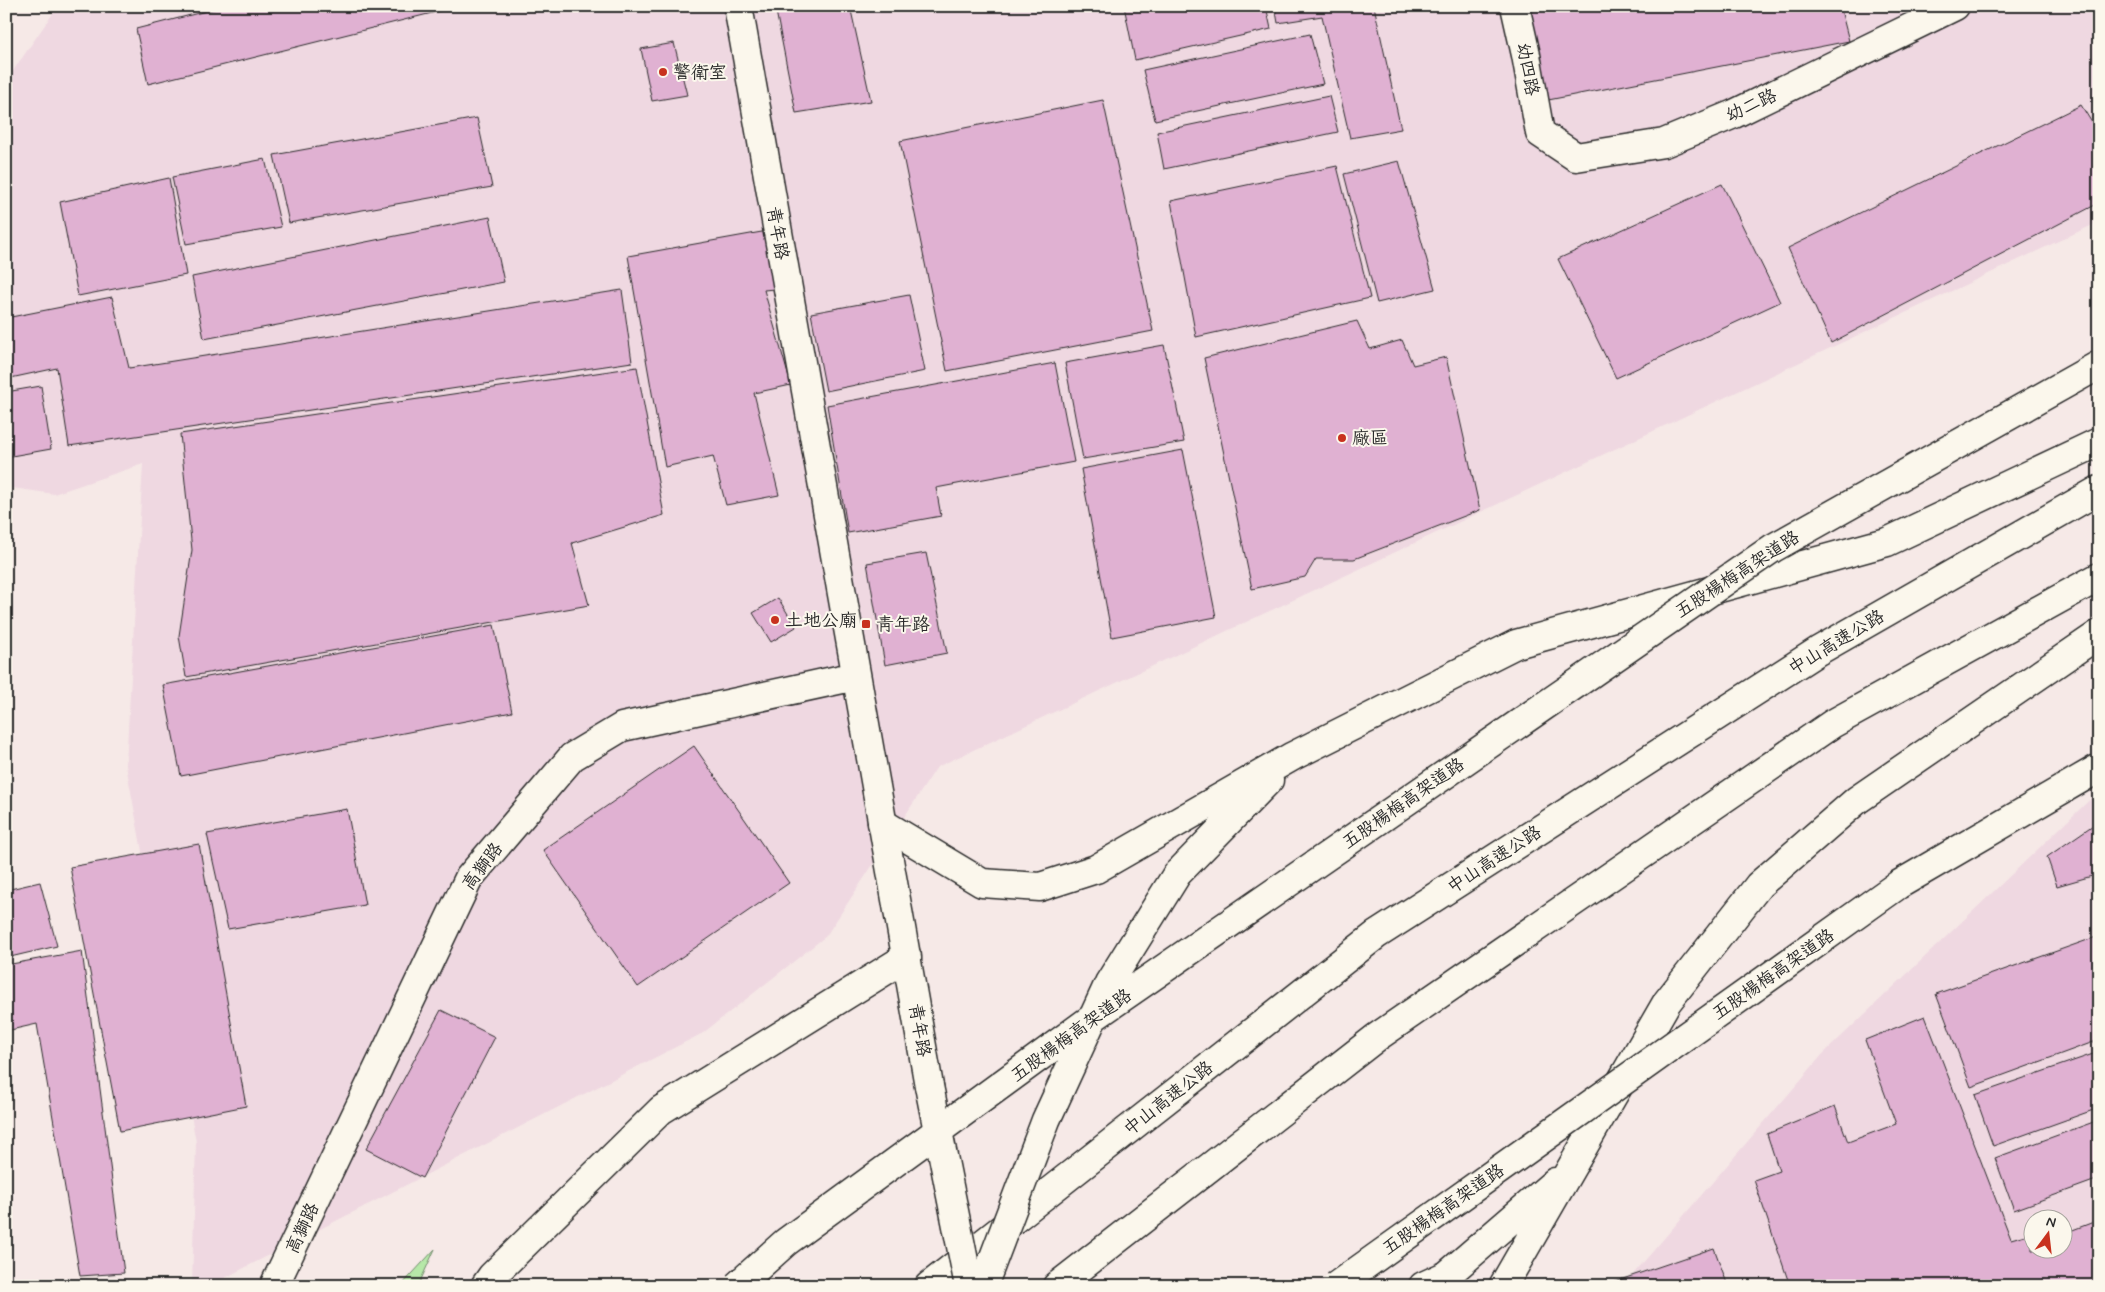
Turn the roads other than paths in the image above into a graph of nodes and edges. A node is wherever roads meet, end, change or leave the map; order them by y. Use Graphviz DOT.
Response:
graph roads {
  1 [pos="738,6"];
  2 [pos="1515,6"];
  3 [pos="1955,6"];
  4 [pos="1540,133"];
  5 [pos="2099,365"];
  6 [pos="2099,442"];
  7 [pos="2099,490"];
  8 [pos="2099,577"];
  9 [pos="2099,634"];
  10 [pos="856,676"];
  11 [pos="1293,756"];
  12 [pos="2099,768"];
  13 [pos="882,823"];
  14 [pos="907,957"];
  15 [pos="1571,1168"];
  16 [pos="274,1286"];
  17 [pos="485,1286"];
  18 [pos="737,1286"];
  19 [pos="929,1286"];
  20 [pos="968,1286"];
  21 [pos="983,1286"];
  22 [pos="1057,1286"];
  23 [pos="1336,1286"];
  24 [pos="1423,1286"];
  25 [pos="1503,1286"];
  1 -- 10 [label="main road, 青年路"];
  2 -- 4 [label="main road, 幼四路"];
  3 -- 4 [label="main road, 幼二路"];
  5 -- 18 [label="main road, 五股楊梅高架道路, bridge"];
  6 -- 11 [label="main road"];
  7 -- 19 [label="main road, 中山高速公路"];
  8 -- 22 [label="main road"];
  9 -- 15 [label="main road"];
  10 -- 13 [label="main road, 青年路"];
  10 -- 16 [label="main road, 高獅路"];
  11 -- 13 [label="main road"];
  11 -- 21 [label="main road, bridge"];
  12 -- 23 [label="main road, 五股楊梅高架道路, bridge"];
  13 -- 14 [label="main road, 青年路"];
  14 -- 17 [label="main road"];
  14 -- 20 [label="main road, 青年路, bridge"];
  15 -- 24 [label="main road"];
  15 -- 25 [label="main road"];
}
